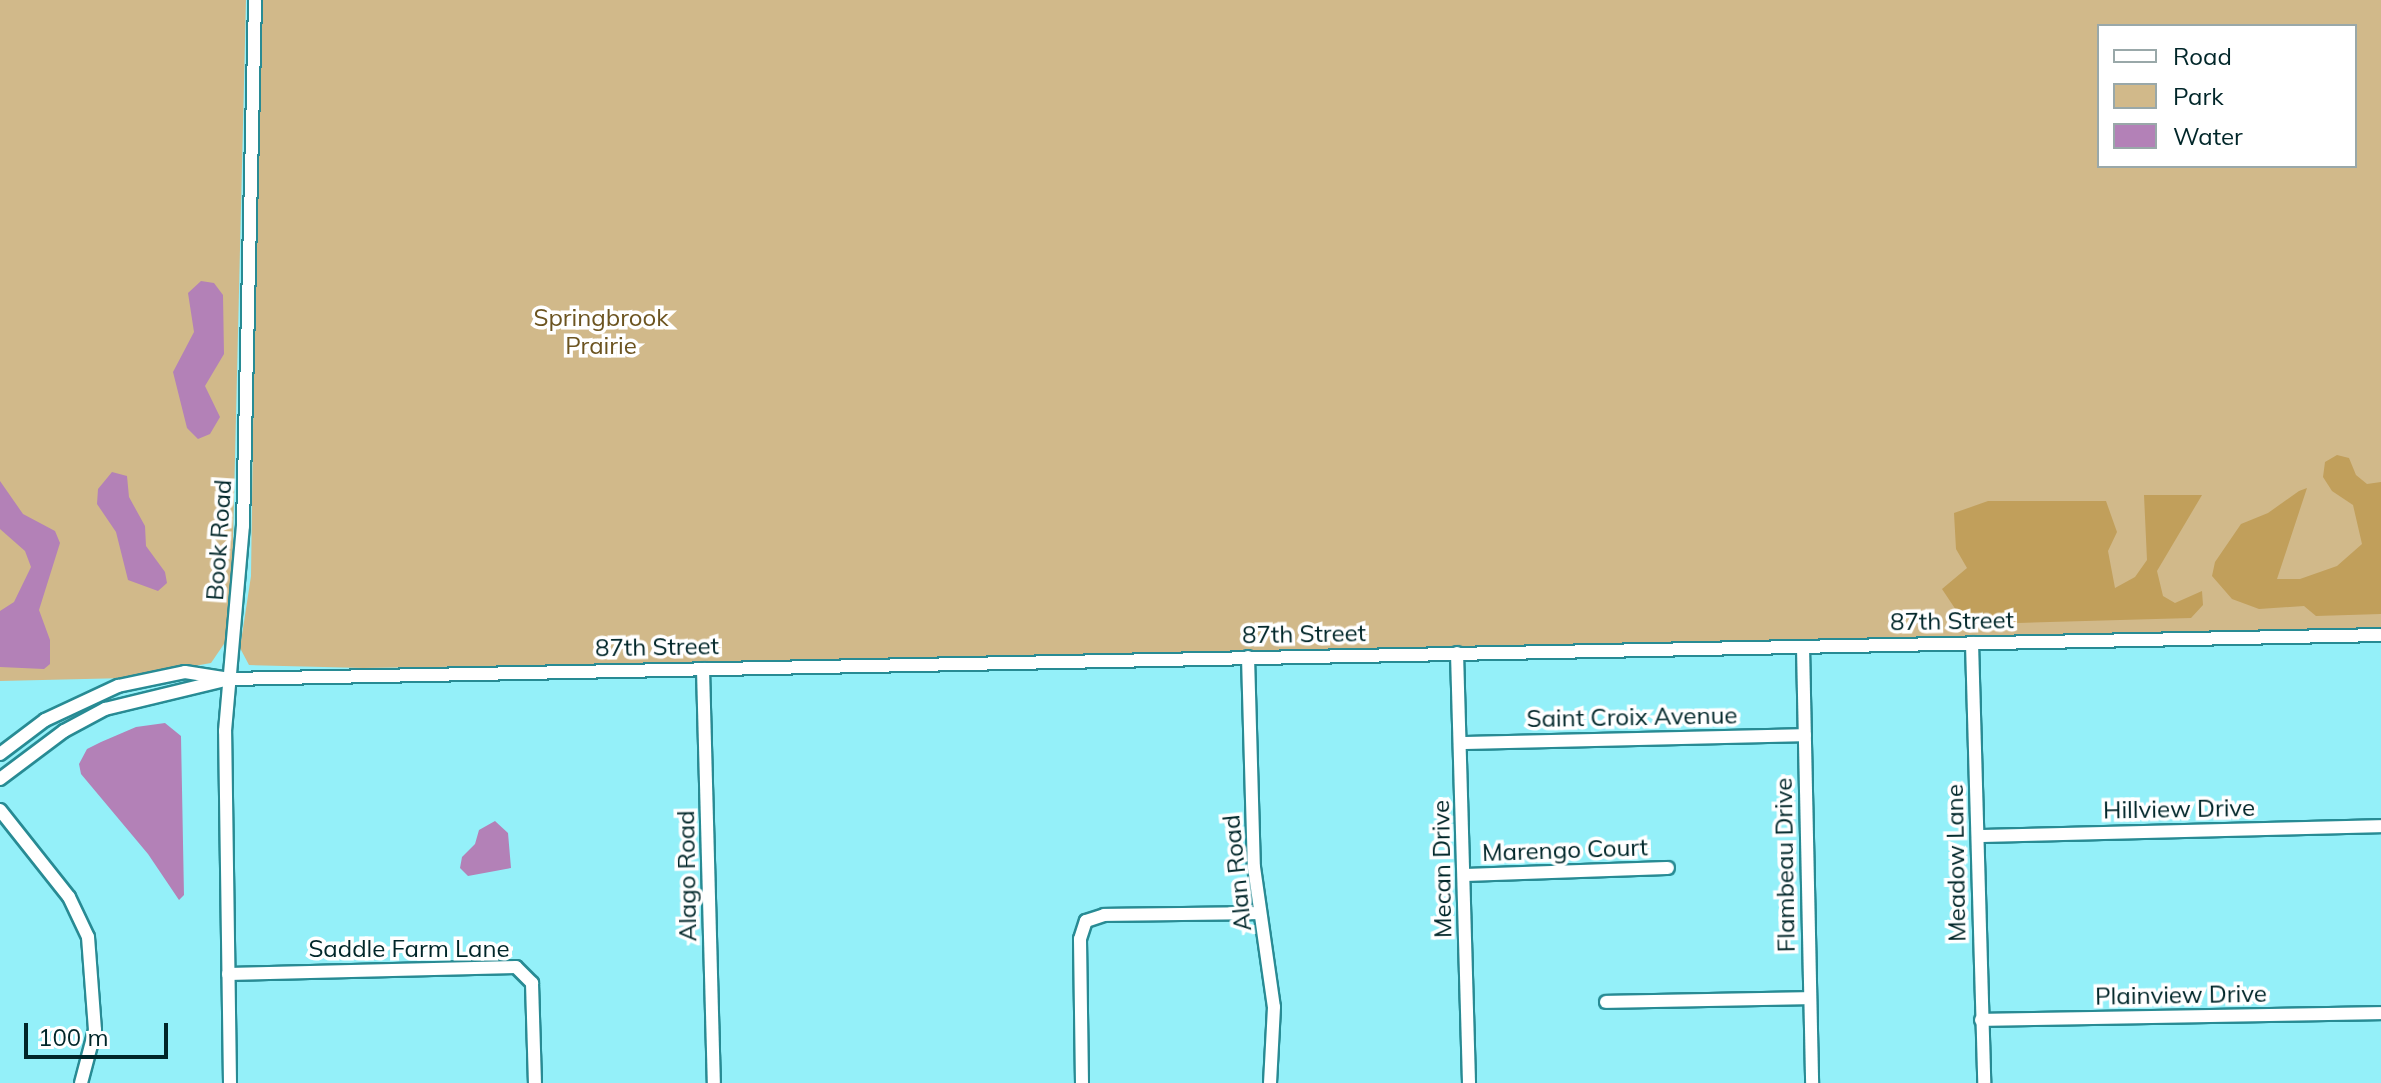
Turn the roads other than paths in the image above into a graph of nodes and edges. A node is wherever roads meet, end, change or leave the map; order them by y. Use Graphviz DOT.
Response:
graph roads {
  1 [pos="255,0"];
  2 [pos="2381,635"];
  3 [pos="1972,643"];
  4 [pos="1803,647"];
  5 [pos="1457,653"];
  6 [pos="1248,657"];
  7 [pos="703,669"];
  8 [pos="229,679"];
  9 [pos="1805,735"];
  10 [pos="1460,743"];
  11 [pos="0,754"];
  12 [pos="0,779"];
  13 [pos="0,810"];
  14 [pos="2381,826"];
  15 [pos="1978,836"];
  16 [pos="1668,868"];
  17 [pos="1464,875"];
  18 [pos="1260,913"];
  19 [pos="228,974"];
  20 [pos="1810,998"];
  21 [pos="1606,1002"];
  22 [pos="2381,1013"];
  23 [pos="1981,1020"];
  24 [pos="81,1083"];
  25 [pos="230,1083"];
  26 [pos="535,1083"];
  27 [pos="714,1083"];
  28 [pos="1082,1083"];
  29 [pos="1270,1083"];
  30 [pos="1469,1083"];
  31 [pos="1812,1083"];
  32 [pos="1984,1083"];
  1 -- 8 [label="street, Book Road"];
  2 -- 3 [label="street, 87th Street"];
  3 -- 4 [label="street, 87th Street"];
  3 -- 15 [label="street, Meadow Lane"];
  4 -- 5 [label="street, 87th Street"];
  4 -- 9 [label="street, Flambeau Drive"];
  5 -- 6 [label="street, 87th Street"];
  5 -- 10 [label="street, Mecan Drive"];
  6 -- 7 [label="street, 87th Street"];
  6 -- 18 [label="street, Alan Road"];
  7 -- 8 [label="street, 87th Street"];
  7 -- 27 [label="street, Alago Road"];
  8 -- 11 [label="street, 87th Street"];
  8 -- 12 [label="street, 87th Street"];
  8 -- 19 [label="street, Book Road"];
  9 -- 10 [label="street, Saint Croix Avenue"];
  9 -- 20 [label="street, Flambeau Drive"];
  10 -- 17 [label="street, Mecan Drive"];
  13 -- 24 [label="street"];
  14 -- 15 [label="street, Hillview Drive"];
  15 -- 23 [label="street, Meadow Lane"];
  16 -- 17 [label="street, Marengo Court"];
  17 -- 30 [label="street, Mecan Drive"];
  18 -- 28 [label="street"];
  18 -- 29 [label="street, Alan Road"];
  19 -- 25 [label="street, Book Road"];
  19 -- 26 [label="street, Saddle Farm Lane"];
  20 -- 21 [label="street"];
  20 -- 31 [label="street, Flambeau Drive"];
  22 -- 23 [label="street, Plainview Drive"];
  23 -- 32 [label="street, Meadow Lane"];
}
